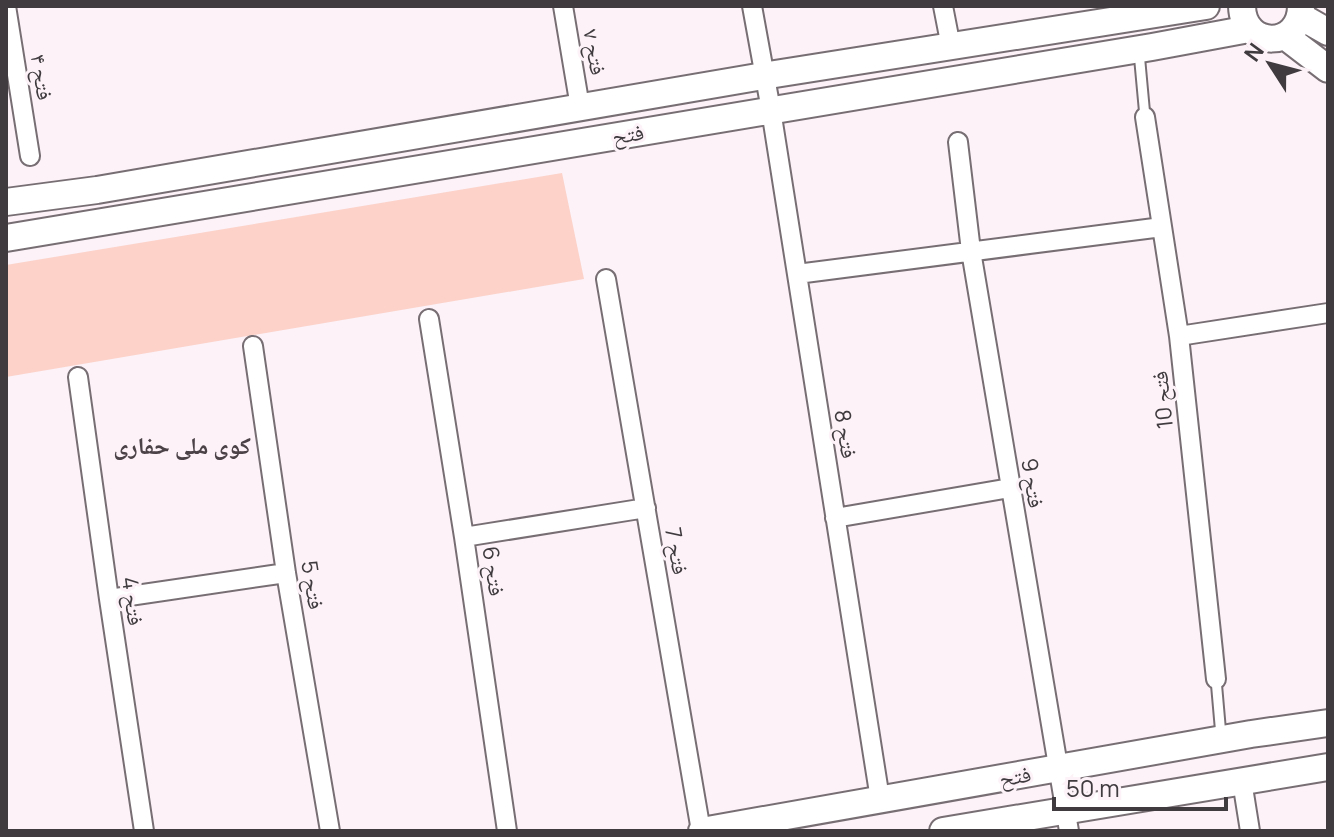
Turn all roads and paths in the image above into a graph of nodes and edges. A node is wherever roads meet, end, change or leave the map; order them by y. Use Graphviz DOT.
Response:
graph roads {
  1 [pos="6,6"];
  2 [pos="563,6"];
  3 [pos="752,6"];
  4 [pos="943,6"];
  5 [pos="1206,6"];
  6 [pos="1245,17"];
  7 [pos="1295,19"];
  8 [pos="1328,32"];
  9 [pos="951,47"];
  10 [pos="1138,49"];
  11 [pos="1328,69"];
  12 [pos="764,75"];
  13 [pos="580,107"];
  14 [pos="771,110"];
  15 [pos="1145,117"];
  16 [pos="958,142"];
  17 [pos="30,156"];
  18 [pos="6,202"];
  19 [pos="1162,227"];
  20 [pos="6,238"];
  21 [pos="971,251"];
  22 [pos="797,274"];
  23 [pos="606,279"];
  24 [pos="1328,313"];
  25 [pos="429,319"];
  26 [pos="1179,336"];
  27 [pos="253,346"];
  28 [pos="78,377"];
  29 [pos="1010,488"];
  30 [pos="646,508"];
  31 [pos="835,518"];
  32 [pos="464,537"];
  33 [pos="286,573"];
  34 [pos="109,599"];
  35 [pos="1216,679"];
  36 [pos="1328,723"];
  37 [pos="1221,740"];
  38 [pos="1328,767"];
  39 [pos="1058,768"];
  40 [pos="1242,781"];
  41 [pos="880,799"];
  42 [pos="1067,821"];
  43 [pos="144,831"];
  44 [pos="330,831"];
  45 [pos="507,831"];
  46 [pos="701,831"];
  47 [pos="943,831"];
  48 [pos="1250,831"];
  1 -- 17 [label="street, فتح ۴"];
  2 -- 13 [label="street, فتح ۷"];
  3 -- 12 [label="street, فتح 8"];
  4 -- 9 [label="street"];
  5 -- 9 [label="street, فتح"];
  6 -- 7 [label="street"];
  6 -- 10 [label="street, فتح"];
  7 -- 8 [label="street"];
  7 -- 11 [label="street"];
  9 -- 12 [label="street, فتح"];
  10 -- 14 [label="street, فتح"];
  10 -- 15 [label="lane"];
  12 -- 13 [label="street, فتح"];
  12 -- 14 [label="street, فتح 8"];
  13 -- 18 [label="street, فتح"];
  14 -- 20 [label="street, فتح"];
  14 -- 22 [label="street, فتح 8"];
  15 -- 19 [label="street, فتح 10"];
  16 -- 21 [label="street, فتح 9"];
  19 -- 21 [label="street"];
  19 -- 26 [label="street, فتح 10"];
  21 -- 22 [label="street"];
  21 -- 29 [label="street, فتح 9"];
  22 -- 31 [label="street, فتح 8"];
  23 -- 30 [label="street, فتح 7"];
  24 -- 26 [label="street"];
  25 -- 32 [label="street, فتح 6"];
  26 -- 35 [label="street, فتح 10"];
  27 -- 33 [label="street, فتح 5"];
  28 -- 34 [label="street, فتح 4"];
  29 -- 31 [label="street"];
  29 -- 39 [label="street, فتح 9"];
  30 -- 32 [label="street"];
  30 -- 46 [label="street, فتح 7"];
  31 -- 41 [label="street, فتح 8"];
  32 -- 45 [label="street, فتح 6"];
  33 -- 34 [label="street"];
  33 -- 44 [label="street, فتح 5"];
  34 -- 43 [label="street, فتح 4"];
  35 -- 37 [label="lane"];
  36 -- 37 [label="street, فتح"];
  37 -- 39 [label="street, فتح"];
  38 -- 40 [label="street, فتح"];
  39 -- 41 [label="street, فتح"];
  39 -- 42 [label="street, فتح 9"];
  40 -- 42 [label="street, فتح"];
  40 -- 48 [label="street"];
  41 -- 46 [label="street, فتح"];
  42 -- 47 [label="street, فتح"];
}
